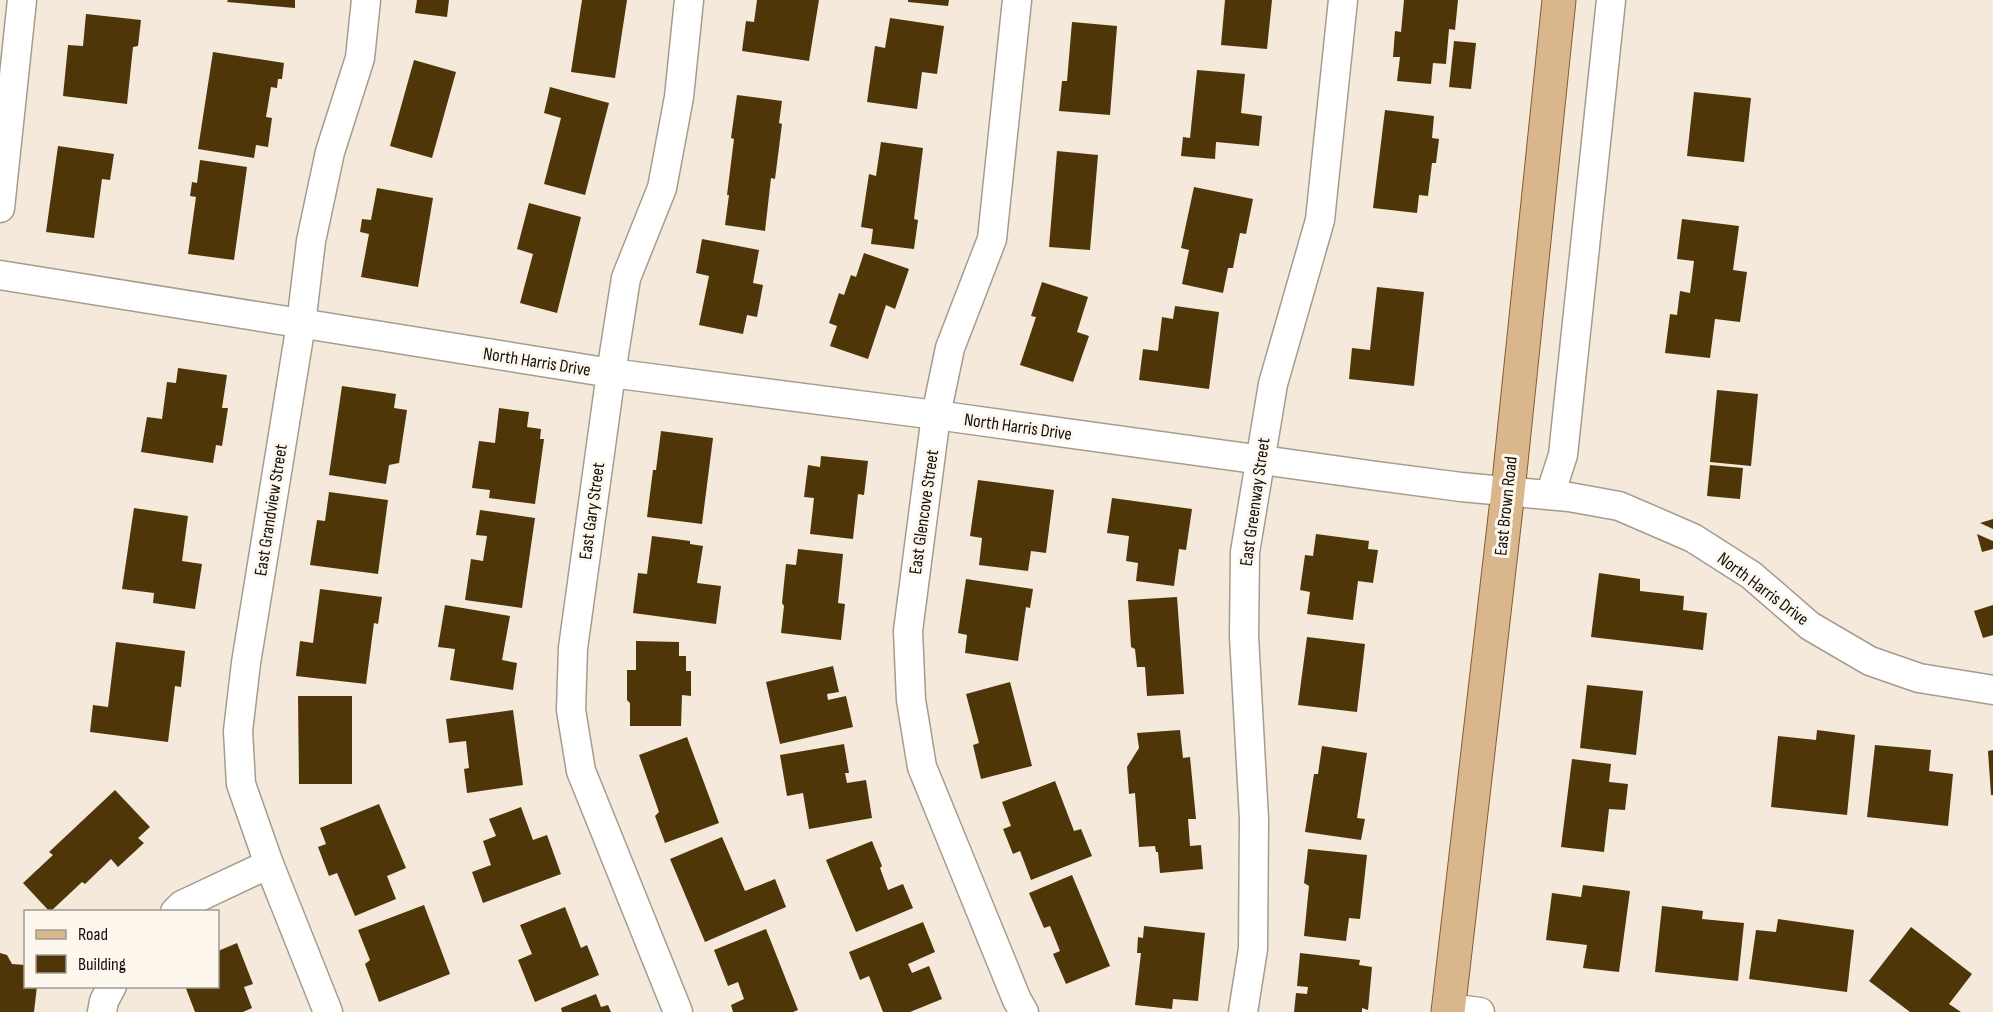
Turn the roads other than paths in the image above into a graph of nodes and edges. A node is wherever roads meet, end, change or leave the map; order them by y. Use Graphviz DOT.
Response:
graph roads {
  1 [pos="22,0"];
  2 [pos="366,0"];
  3 [pos="689,0"];
  4 [pos="1017,0"];
  5 [pos="1343,0"];
  6 [pos="1559,0"];
  7 [pos="1611,0"];
  8 [pos="0,208"];
  9 [pos="0,275"];
  10 [pos="301,324"];
  11 [pos="611,373"];
  12 [pos="936,415"];
  13 [pos="1260,460"];
  14 [pos="1508,491"];
  15 [pos="1550,495"];
  16 [pos="1993,690"];
  17 [pos="269,864"];
  18 [pos="177,910"];
  19 [pos="111,988"];
  20 [pos="1459,1011"];
  21 [pos="102,1012"];
  22 [pos="328,1012"];
  23 [pos="678,1012"];
  24 [pos="1024,1012"];
  25 [pos="1243,1012"];
  1 -- 8 [label="street"];
  2 -- 10 [label="street, East Grandview Street"];
  3 -- 11 [label="street, East Gary Street"];
  4 -- 12 [label="street, East Glencove Street"];
  5 -- 13 [label="street, East Greenway Street"];
  6 -- 14 [label="main road, East Brown Road"];
  7 -- 15 [label="street"];
  9 -- 10 [label="street, North Harris Drive"];
  10 -- 11 [label="street, North Harris Drive"];
  10 -- 17 [label="street, East Grandview Street"];
  11 -- 12 [label="street, North Harris Drive"];
  11 -- 23 [label="street, East Gary Street"];
  12 -- 13 [label="street, North Harris Drive"];
  12 -- 24 [label="street, East Glencove Street"];
  13 -- 14 [label="street, North Harris Drive"];
  13 -- 25 [label="street, East Greenway Street"];
  14 -- 15 [label="street, North Harris Drive"];
  14 -- 20 [label="main road, East Brown Road"];
  15 -- 16 [label="street, North Harris Drive"];
  17 -- 18 [label="street"];
  17 -- 22 [label="street, East Grandview Street"];
  19 -- 21 [label="street"];
}
